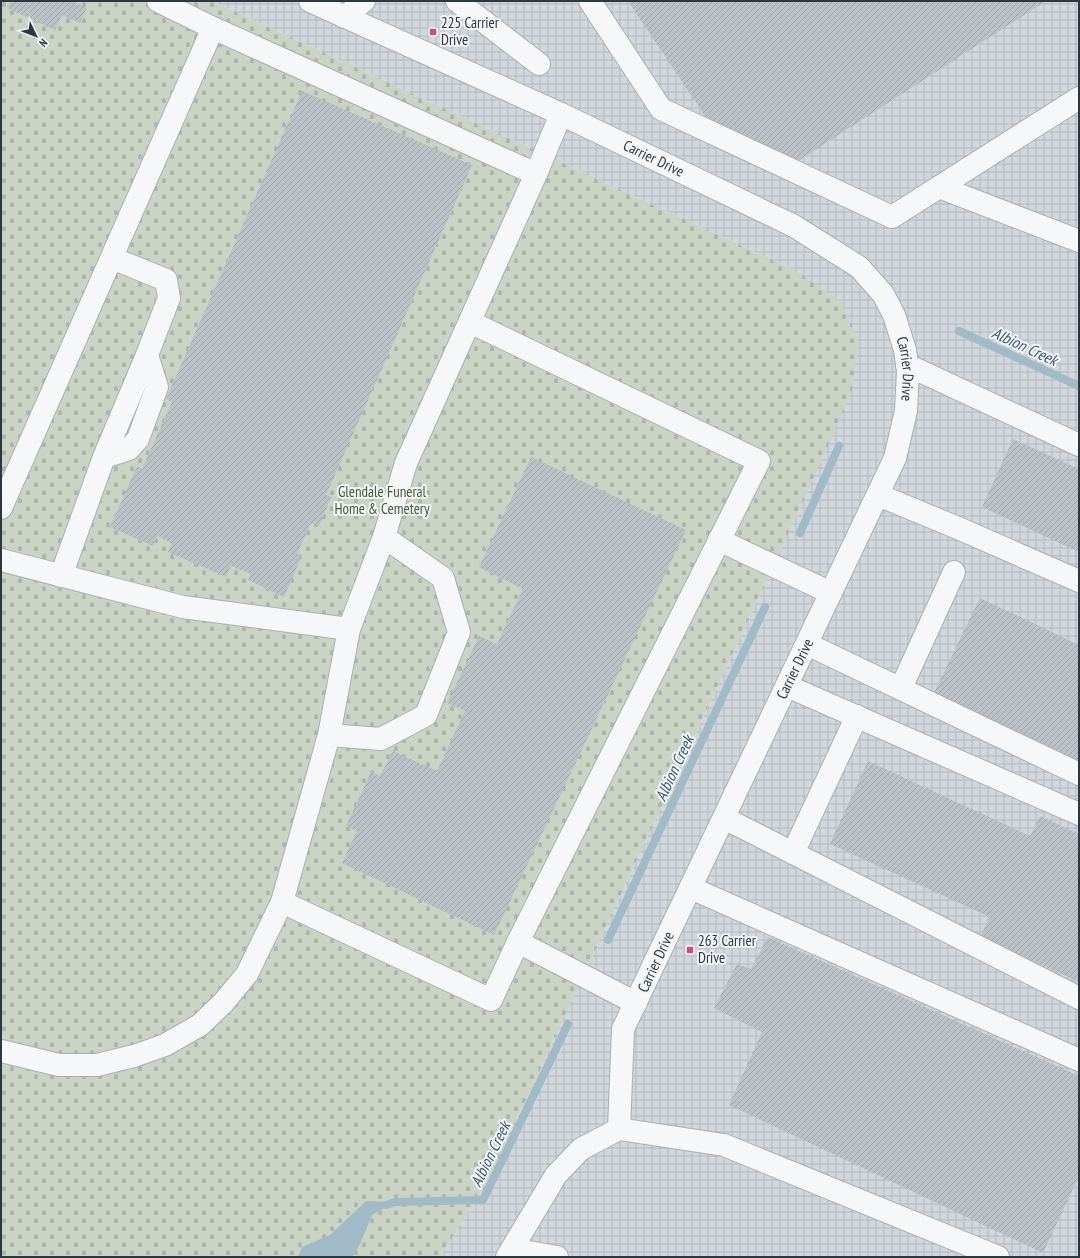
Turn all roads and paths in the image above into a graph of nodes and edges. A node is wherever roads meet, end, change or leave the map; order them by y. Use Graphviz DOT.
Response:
graph roads {
  1 [pos="158,1"];
  2 [pos="310,1"];
  3 [pos="364,1"];
  4 [pos="457,1"];
  5 [pos="590,1"];
  6 [pos="344,17"];
  7 [pos="213,28"];
  8 [pos="539,64"];
  9 [pos="1079,98"];
  10 [pos="561,114"];
  11 [pos="536,174"];
  12 [pos="939,187"];
  13 [pos="1079,241"];
  14 [pos="112,258"];
  15 [pos="470,322"];
  16 [pos="907,365"];
  17 [pos="1079,445"];
  18 [pos="878,495"];
  19 [pos="1,508"];
  20 [pos="384,537"];
  21 [pos="719,540"];
  22 [pos="1,560"];
  23 [pos="954,572"];
  24 [pos="61,576"];
  25 [pos="1079,581"];
  26 [pos="831,593"];
  27 [pos="349,629"];
  28 [pos="807,644"];
  29 [pos="787,686"];
  30 [pos="901,688"];
  31 [pos="857,716"];
  32 [pos="329,735"];
  33 [pos="1079,774"];
  34 [pos="1079,814"];
  35 [pos="724,818"];
  36 [pos="793,854"];
  37 [pos="691,888"];
  38 [pos="282,902"];
  39 [pos="518,942"];
  40 [pos="1079,998"];
  41 [pos="636,1004"];
  42 [pos="1,1051"];
  43 [pos="1079,1060"];
  44 [pos="619,1129"];
  45 [pos="509,1253"];
  46 [pos="557,1257"];
  47 [pos="998,1257"];
  1 -- 7 [label="street"];
  2 -- 6 [label="street, Carrier Drive"];
  3 -- 6 [label="street"];
  4 -- 8 [label="street"];
  5 -- 12 [label="street"];
  6 -- 10 [label="street, Carrier Drive"];
  7 -- 11 [label="street"];
  7 -- 14 [label="street"];
  9 -- 12 [label="street"];
  10 -- 11 [label="street"];
  10 -- 16 [label="street, Carrier Drive"];
  11 -- 15 [label="street"];
  12 -- 13 [label="street"];
  14 -- 19 [label="street"];
  14 -- 24 [label="street"];
  15 -- 20 [label="street"];
  15 -- 21 [label="street"];
  16 -- 17 [label="street"];
  16 -- 18 [label="street, Carrier Drive"];
  18 -- 25 [label="street"];
  18 -- 26 [label="street, Carrier Drive"];
  20 -- 27 [label="street"];
  20 -- 32 [label="street"];
  21 -- 26 [label="street"];
  21 -- 39 [label="street"];
  22 -- 24 [label="street"];
  23 -- 30 [label="street"];
  24 -- 27 [label="street"];
  26 -- 28 [label="street, Carrier Drive"];
  27 -- 32 [label="street"];
  28 -- 29 [label="street, Carrier Drive"];
  28 -- 30 [label="street"];
  29 -- 31 [label="street"];
  29 -- 35 [label="street, Carrier Drive"];
  30 -- 33 [label="street"];
  31 -- 34 [label="street"];
  31 -- 36 [label="street"];
  32 -- 38 [label="street"];
  35 -- 36 [label="street"];
  35 -- 37 [label="street, Carrier Drive"];
  36 -- 40 [label="street"];
  37 -- 41 [label="street, Carrier Drive"];
  37 -- 43 [label="street"];
  38 -- 39 [label="street"];
  38 -- 42 [label="street"];
  39 -- 41 [label="street"];
  41 -- 44 [label="street, Carrier Drive"];
  44 -- 45 [label="street"];
  44 -- 47 [label="street"];
  45 -- 46 [label="street"];
}
